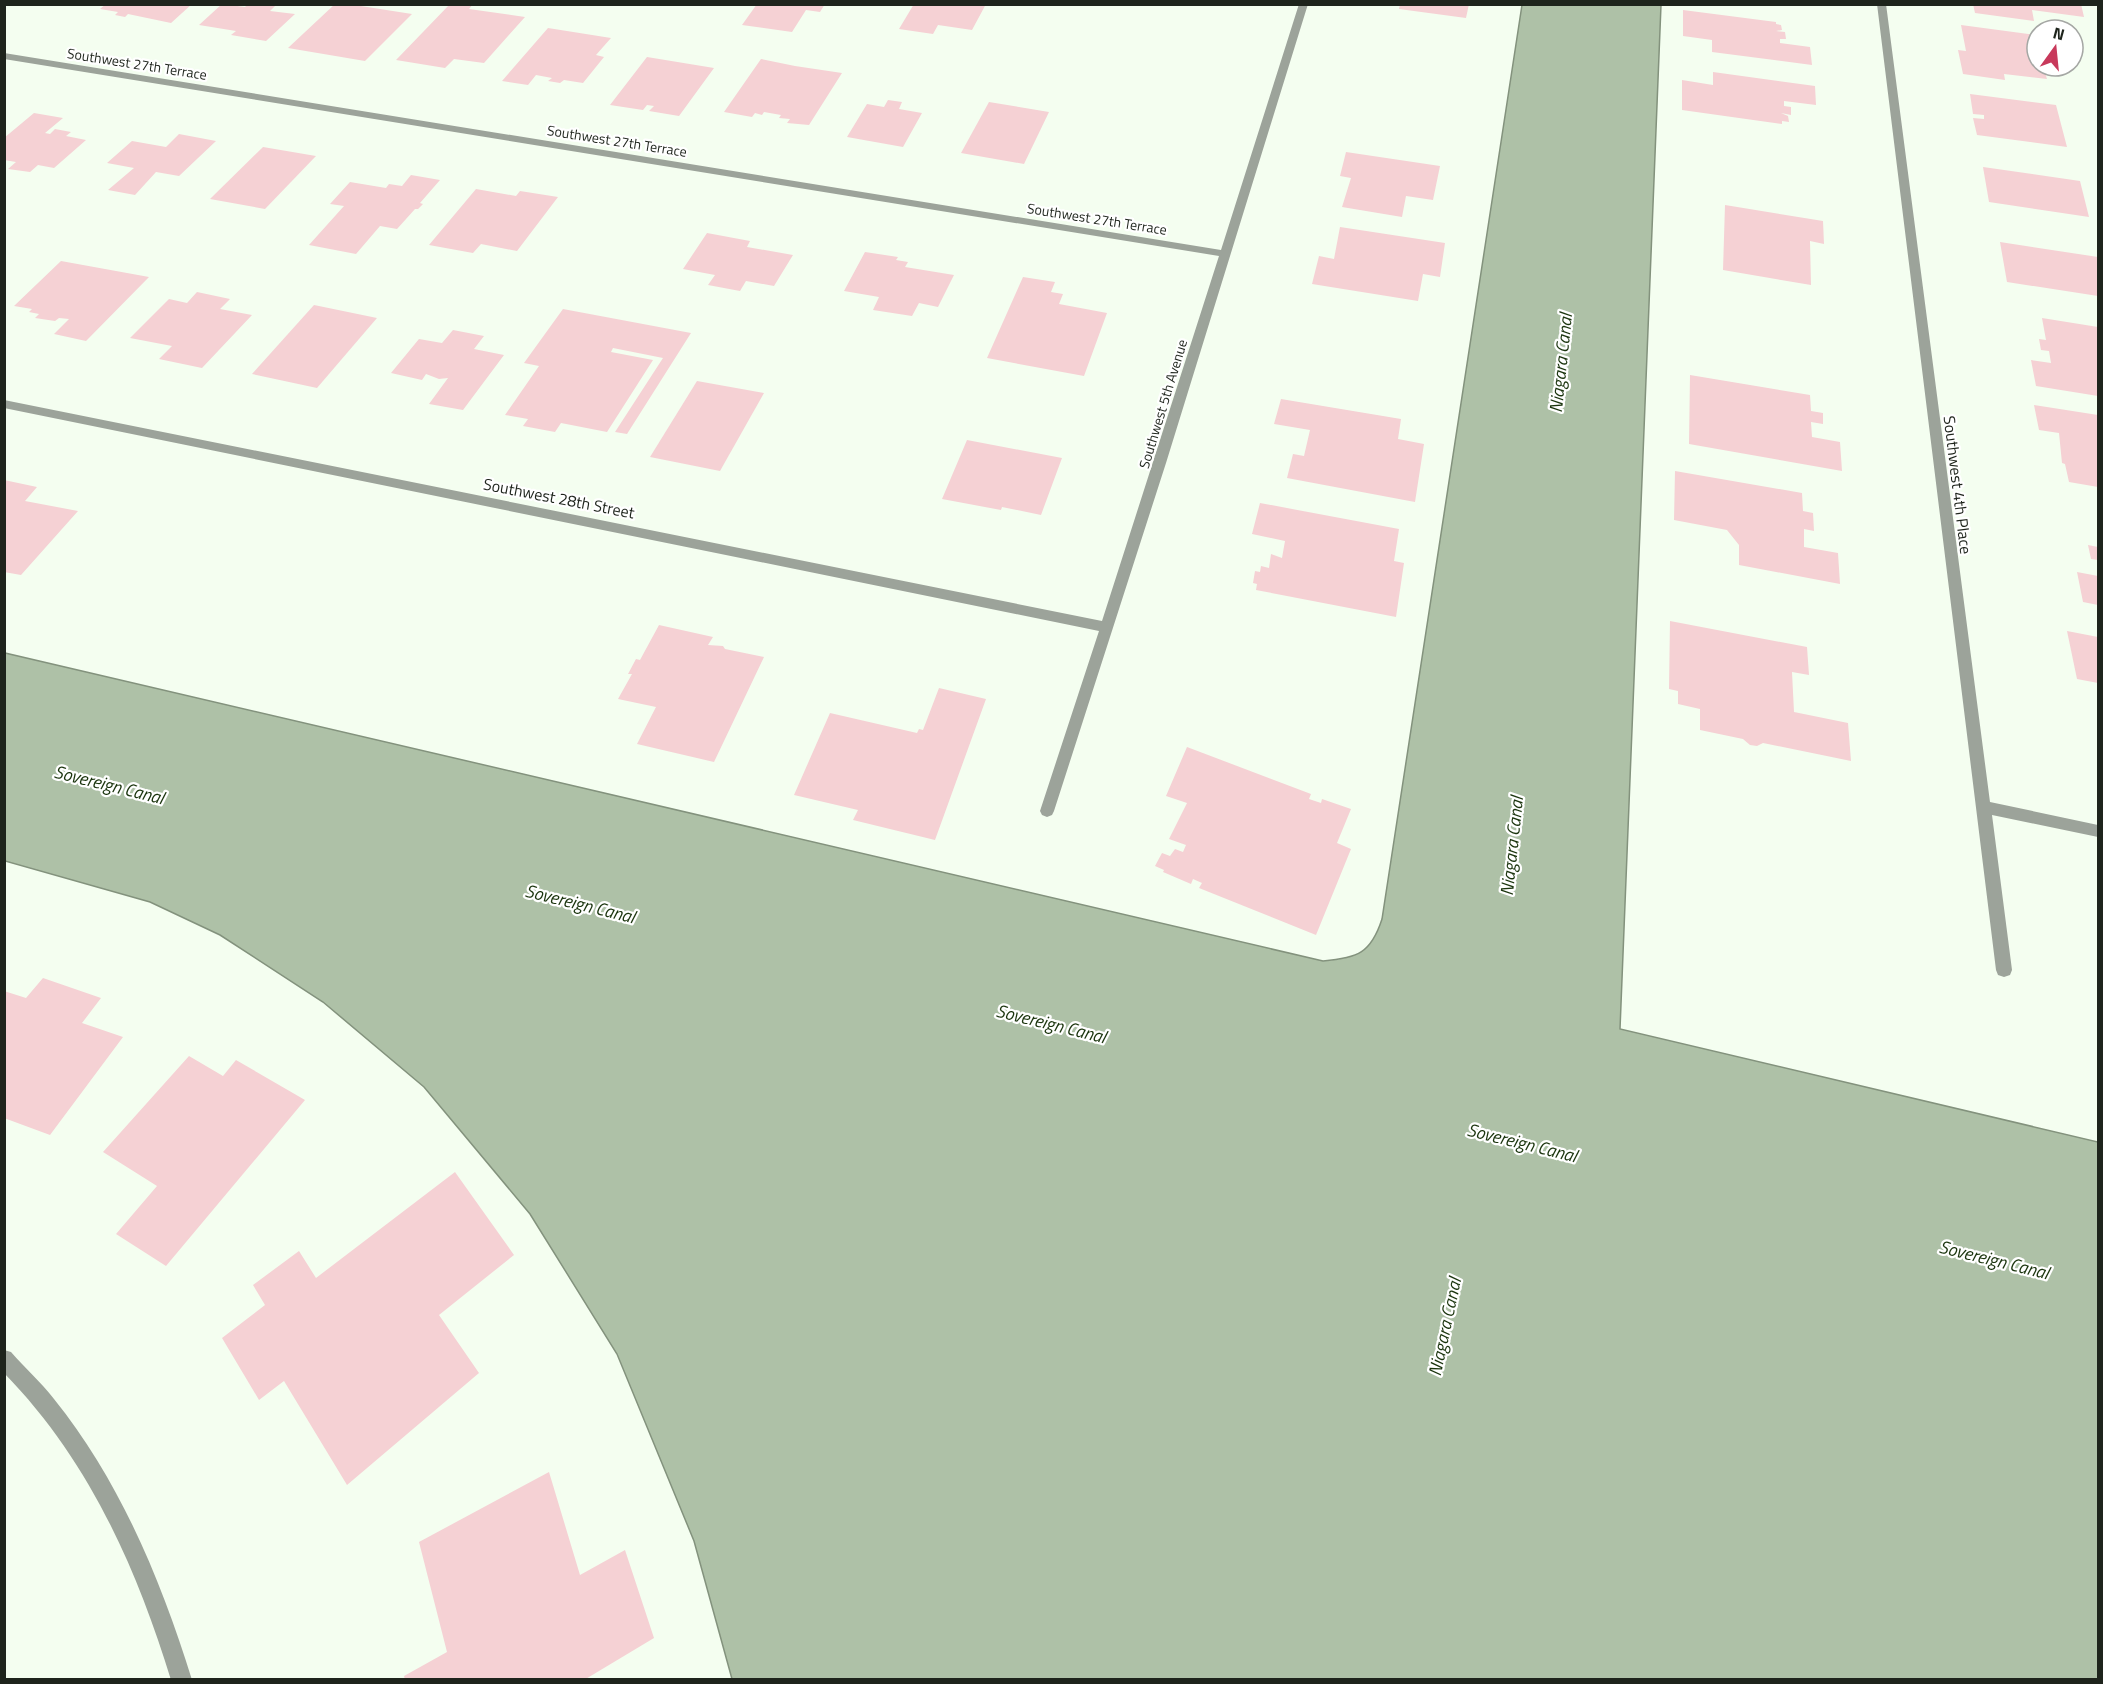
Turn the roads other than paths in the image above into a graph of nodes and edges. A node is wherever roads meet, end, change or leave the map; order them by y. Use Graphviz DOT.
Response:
graph roads {
  1 [pos="1304,4"];
  2 [pos="1881,4"];
  3 [pos="4,56"];
  4 [pos="1225,254"];
  5 [pos="4,404"];
  6 [pos="1107,627"];
  7 [pos="1982,807"];
  8 [pos="1047,811"];
  9 [pos="2098,831"];
  10 [pos="2004,970"];
  11 [pos="4,1359"];
  12 [pos="182,1680"];
  1 -- 4 [label="street, Southwest 5th Avenue"];
  2 -- 7 [label="street, Southwest 4th Place"];
  3 -- 4 [label="street, Southwest 27th Terrace"];
  4 -- 6 [label="street, Southwest 5th Avenue"];
  5 -- 6 [label="street, Southwest 28th Street"];
  6 -- 8 [label="street, Southwest 5th Avenue"];
  7 -- 9 [label="street"];
  7 -- 10 [label="street, Southwest 4th Place"];
  11 -- 12 [label="street"];
}
